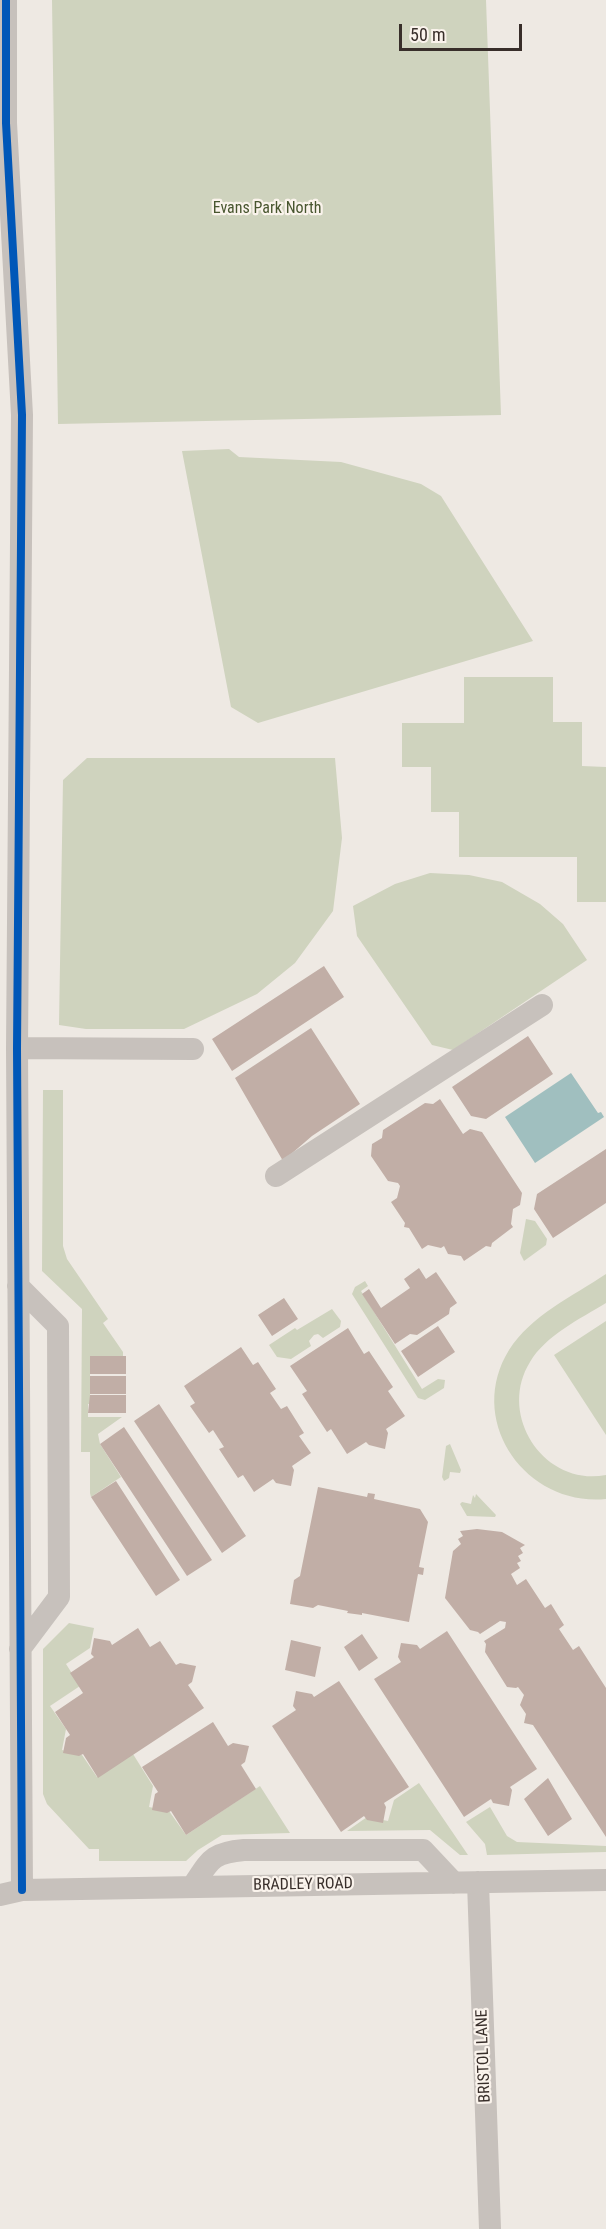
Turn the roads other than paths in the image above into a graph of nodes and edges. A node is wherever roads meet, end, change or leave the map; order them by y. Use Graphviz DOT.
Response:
graph roads {
  1 [pos="6,0"];
  2 [pos="9,992"];
  3 [pos="542,1005"];
  4 [pos="17,1048"];
  5 [pos="193,1049"];
  6 [pos="9,1098"];
  7 [pos="276,1176"];
  8 [pos="9,1265"];
  9 [pos="18,1286"];
  10 [pos="13,1662"];
  11 [pos="606,1880"];
  12 [pos="478,1882"];
  13 [pos="454,1883"];
  14 [pos="192,1887"];
  15 [pos="11,1893"];
  16 [pos="490,2229"];
  1 -- 2 [label="street"];
  2 -- 4 [label="street"];
  3 -- 7 [label="street"];
  4 -- 5 [label="street"];
  4 -- 6 [label="street"];
  6 -- 8 [label="street"];
  8 -- 9 [label="street"];
  9 -- 10 [label="street"];
  9 -- 10 [label="street"];
  10 -- 15 [label="street"];
  11 -- 12 [label="street, BRADLEY ROAD"];
  12 -- 13 [label="street, BRADLEY ROAD"];
  12 -- 16 [label="street, BRISTOL LANE"];
  13 -- 14 [label="street, BRADLEY ROAD"];
  13 -- 14 [label="street"];
  14 -- 15 [label="street, BRADLEY ROAD"];
}
